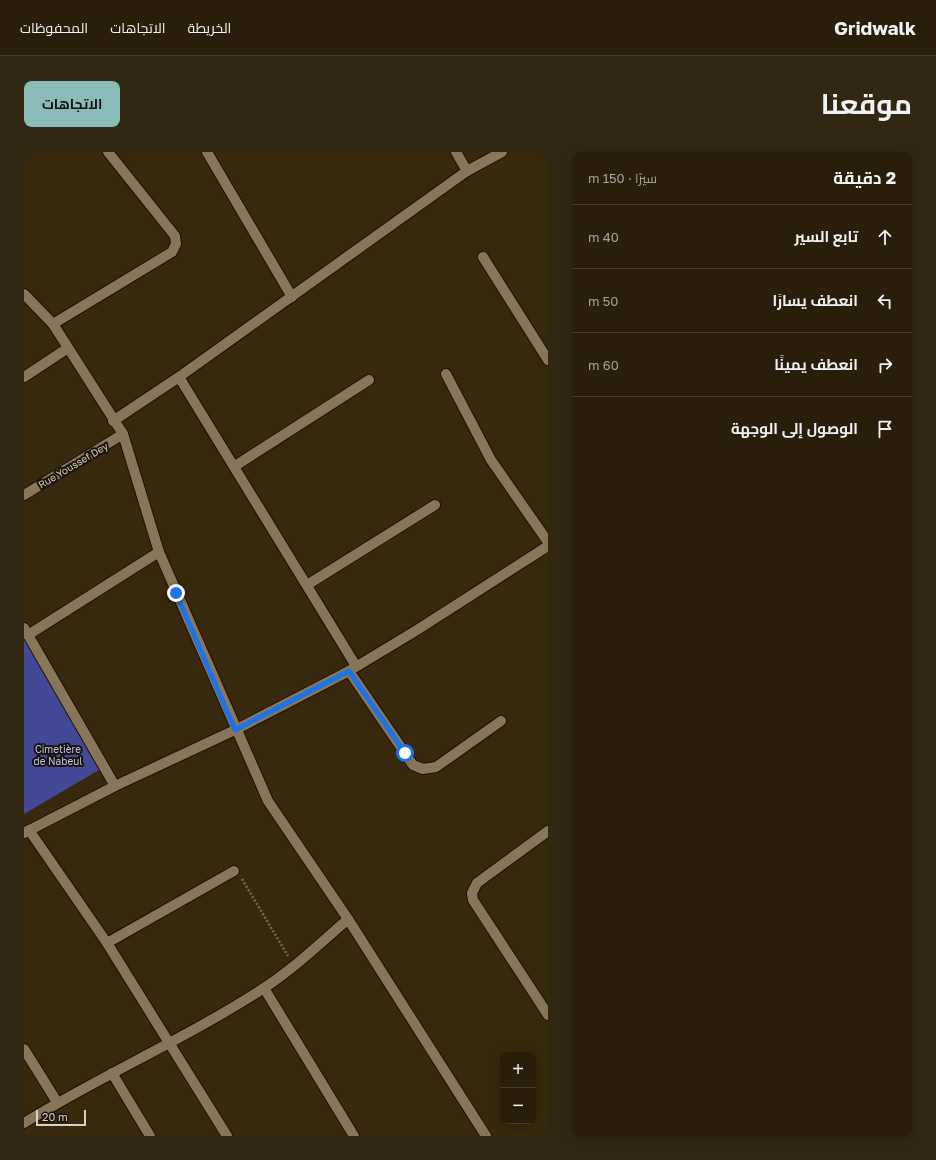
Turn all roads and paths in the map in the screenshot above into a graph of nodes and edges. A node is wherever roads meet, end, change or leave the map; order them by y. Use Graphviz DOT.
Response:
graph roads {
  1 [pos="108,152"];
  2 [pos="207,152"];
  3 [pos="456,152"];
  4 [pos="502,152"];
  5 [pos="467,171"];
  6 [pos="483,257"];
  7 [pos="24,294"];
  8 [pos="292,297"];
  9 [pos="53,324"];
  10 [pos="68,348"];
  11 [pos="548,360"];
  12 [pos="446,374"];
  13 [pos="179,377"];
  14 [pos="24,378"];
  15 [pos="369,380"];
  16 [pos="113,421"];
  17 [pos="123,434"];
  18 [pos="235,466"];
  19 [pos="24,495"];
  20 [pos="435,505"];
  21 [pos="548,542"];
  22 [pos="548,546"];
  23 [pos="159,552"];
  24 [pos="307,585"];
  25 [pos="26,632"];
  26 [pos="352,668"];
  27 [pos="501,721"];
  28 [pos="235,730"];
  29 [pos="115,786"];
  30 [pos="548,831"];
  31 [pos="27,832"];
  32 [pos="234,871"];
  33 [pos="348,919"];
  34 [pos="107,943"];
  35 [pos="294,966"];
  36 [pos="264,988"];
  37 [pos="548,1015"];
  38 [pos="170,1043"];
  39 [pos="24,1049"];
  40 [pos="112,1073"];
  41 [pos="58,1102"];
  42 [pos="24,1123"];
  43 [pos="150,1136"];
  44 [pos="227,1136"];
  45 [pos="354,1136"];
  46 [pos="486,1136"];
  1 -- 9 [label="street"];
  2 -- 8 [label="street"];
  3 -- 5 [label="street"];
  4 -- 5 [label="street"];
  5 -- 8 [label="street"];
  6 -- 11 [label="street"];
  7 -- 9 [label="street"];
  8 -- 13 [label="street"];
  9 -- 10 [label="street"];
  10 -- 14 [label="street"];
  10 -- 16 [label="street"];
  12 -- 21 [label="street"];
  13 -- 16 [label="street"];
  13 -- 18 [label="street"];
  15 -- 18 [label="street"];
  16 -- 17 [label="street"];
  17 -- 19 [label="street, Rue Youssef Dey"];
  17 -- 23 [label="street"];
  18 -- 24 [label="street"];
  20 -- 24 [label="street"];
  22 -- 26 [label="street"];
  23 -- 25 [label="street"];
  23 -- 28 [label="street"];
  24 -- 26 [label="street"];
  25 -- 29 [label="street"];
  26 -- 27 [label="street"];
  26 -- 28 [label="street"];
  28 -- 29 [label="street"];
  28 -- 33 [label="street"];
  29 -- 31 [label="street"];
  30 -- 37 [label="street"];
  31 -- 34 [label="street"];
  32 -- 34 [label="street"];
  32 -- 35 [label="path"];
  33 -- 35 [label="street"];
  33 -- 46 [label="street"];
  34 -- 38 [label="street"];
  35 -- 36 [label="street"];
  36 -- 38 [label="street"];
  36 -- 45 [label="street"];
  38 -- 40 [label="street"];
  38 -- 44 [label="street"];
  39 -- 41 [label="street"];
  40 -- 41 [label="street"];
  40 -- 43 [label="street"];
  41 -- 42 [label="street"];
}
